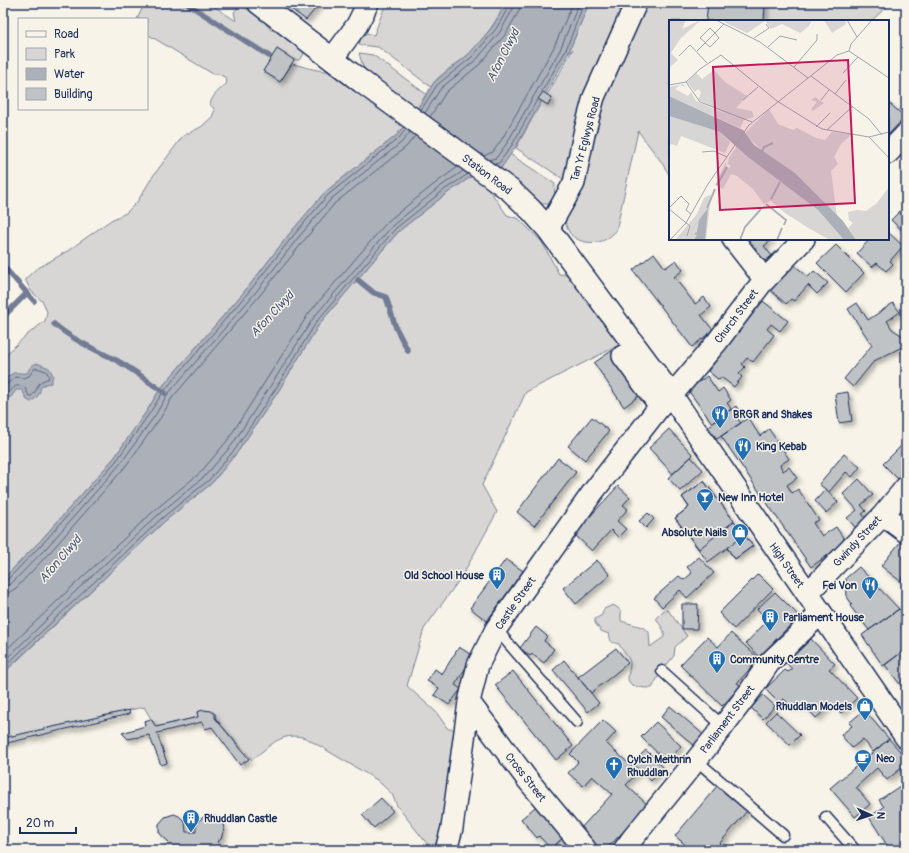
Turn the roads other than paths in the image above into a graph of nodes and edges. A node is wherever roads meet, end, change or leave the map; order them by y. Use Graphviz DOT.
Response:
graph roads {
  1 [pos="259,3"];
  2 [pos="368,3"];
  3 [pos="636,3"];
  4 [pos="332,59"];
  5 [pos="906,134"];
  6 [pos="889,152"];
  7 [pos="548,229"];
  8 [pos="734,240"];
  9 [pos="803,240"];
  10 [pos="765,280"];
  11 [pos="623,356"];
  12 [pos="666,398"];
  13 [pos="906,487"];
  14 [pos="883,514"];
  15 [pos="906,532"];
  16 [pos="807,594"];
  17 [pos="821,613"];
  18 [pos="496,629"];
  19 [pos="662,671"];
  20 [pos="469,702"];
  21 [pos="577,722"];
  22 [pos="723,726"];
  23 [pos="906,737"];
  24 [pos="696,760"];
  25 [pos="826,817"];
  26 [pos="783,835"];
  27 [pos="446,850"];
  28 [pos="586,850"];
  29 [pos="624,850"];
  30 [pos="855,850"];
  1 -- 4 [label="street, Station Road"];
  2 -- 4 [label="street"];
  3 -- 7 [label="street, Tan Yr Eglwys Road"];
  4 -- 7 [label="street, Station Road"];
  5 -- 6 [label="street"];
  7 -- 12 [label="street, Station Road"];
  8 -- 10 [label="street"];
  9 -- 10 [label="street, Church Street"];
  10 -- 12 [label="street, Church Street"];
  11 -- 12 [label="street"];
  12 -- 16 [label="street, High Street"];
  12 -- 18 [label="street, Castle Street"];
  13 -- 14 [label="street, Gwindy Street"];
  14 -- 15 [label="street"];
  14 -- 16 [label="street, Gwindy Street"];
  16 -- 17 [label="street, High Street"];
  17 -- 22 [label="street, Parliament Street"];
  17 -- 23 [label="street, High Street"];
  18 -- 20 [label="street, Castle Street"];
  18 -- 21 [label="lane"];
  19 -- 22 [label="lane"];
  20 -- 27 [label="street, Castle Street"];
  20 -- 28 [label="street, Cross Street"];
  22 -- 24 [label="street, Parliament Street"];
  24 -- 26 [label="lane"];
  24 -- 29 [label="street, Parliament Street"];
  25 -- 30 [label="lane"];
}
